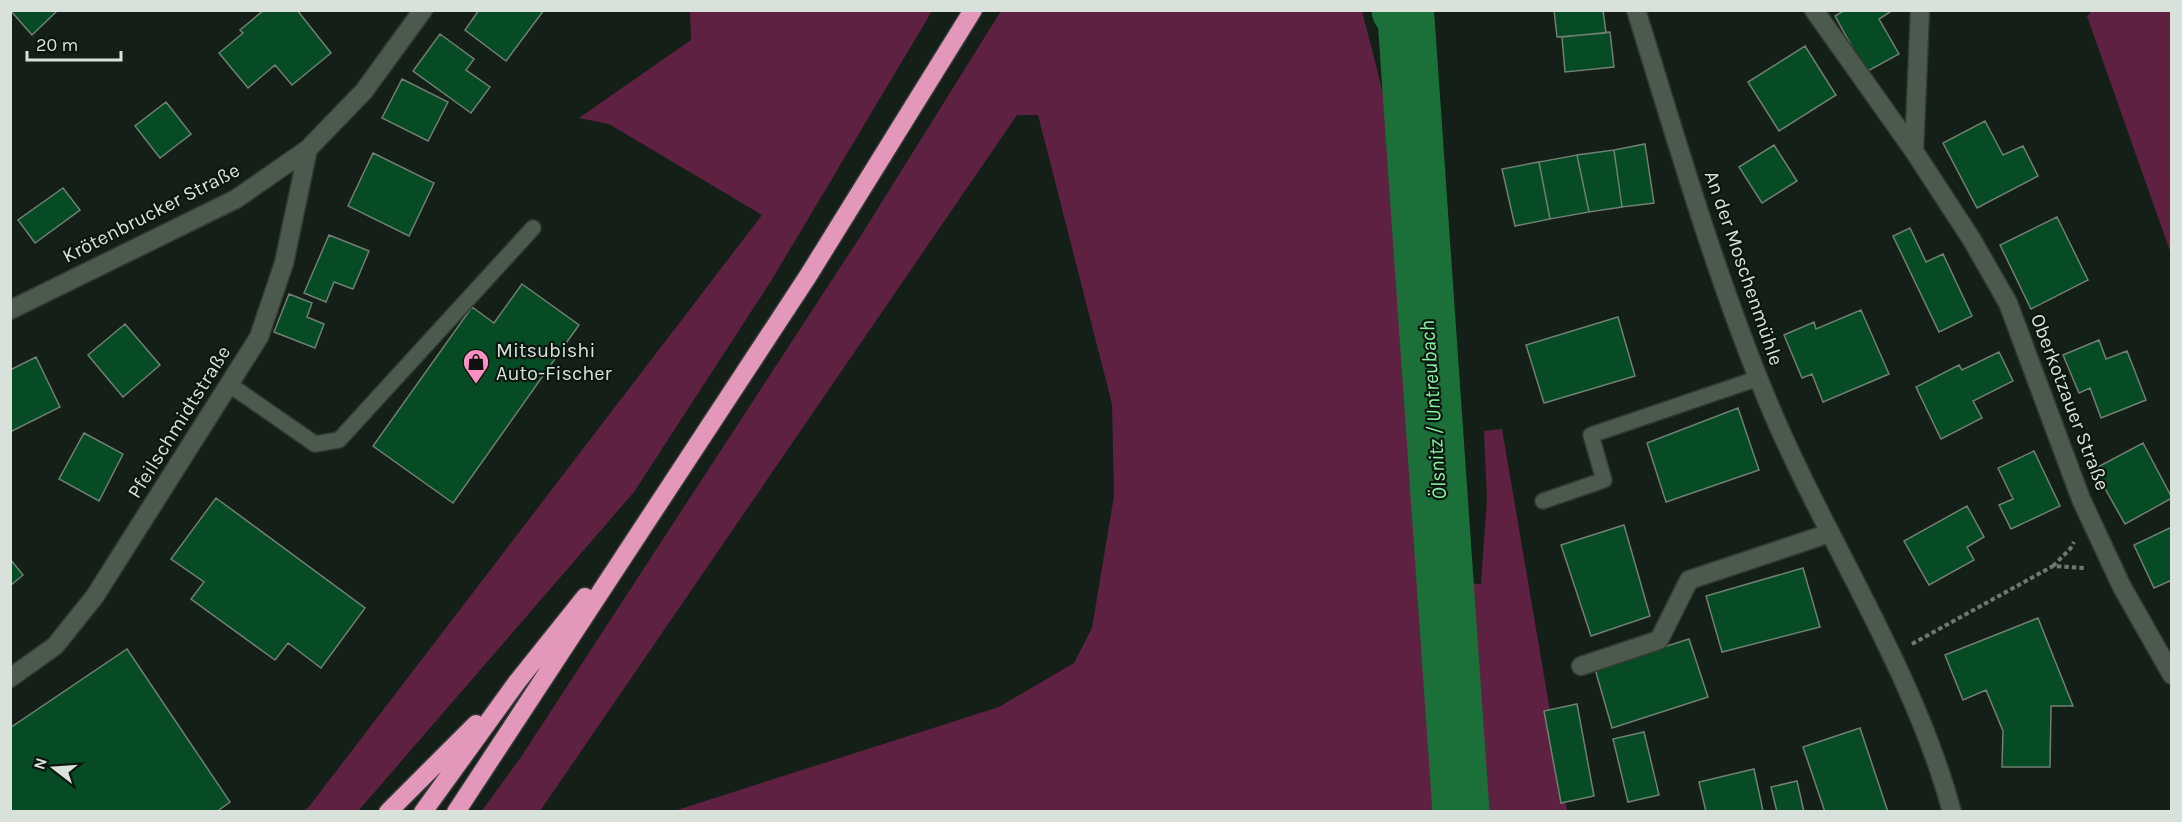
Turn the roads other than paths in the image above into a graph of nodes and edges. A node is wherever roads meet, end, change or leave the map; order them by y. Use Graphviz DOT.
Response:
graph roads {
  1 [pos="423,10"];
  2 [pos="974,10"];
  3 [pos="1636,10"];
  4 [pos="1814,10"];
  5 [pos="1920,10"];
  6 [pos="308,148"];
  7 [pos="1914,151"];
  8 [pos="533,228"];
  9 [pos="10,310"];
  10 [pos="1759,378"];
  11 [pos="230,385"];
  12 [pos="1543,501"];
  13 [pos="658,504"];
  14 [pos="1830,533"];
  15 [pos="1581,666"];
  16 [pos="2172,675"];
  17 [pos="10,678"];
  18 [pos="517,682"];
  19 [pos="388,812"];
  20 [pos="423,812"];
  21 [pos="456,812"];
  22 [pos="1952,812"];
  1 -- 6 [label="street, Krötenbrucker Straße"];
  2 -- 13 [label="highway"];
  3 -- 10 [label="street, An der Moschenmühle"];
  4 -- 7 [label="street, Oberkotzauer Straße"];
  5 -- 7 [label="street"];
  6 -- 9 [label="street, Krötenbrucker Straße"];
  6 -- 11 [label="street, Pfeilschmidtstraße"];
  7 -- 16 [label="street, Oberkotzauer Straße"];
  8 -- 11 [label="lane"];
  10 -- 12 [label="lane"];
  10 -- 14 [label="street, An der Moschenmühle"];
  11 -- 17 [label="street, Pfeilschmidtstraße"];
  13 -- 18 [label="highway"];
  13 -- 21 [label="highway"];
  14 -- 15 [label="street"];
  14 -- 22 [label="street, An der Moschenmühle"];
  18 -- 19 [label="highway"];
  18 -- 20 [label="highway"];
}
